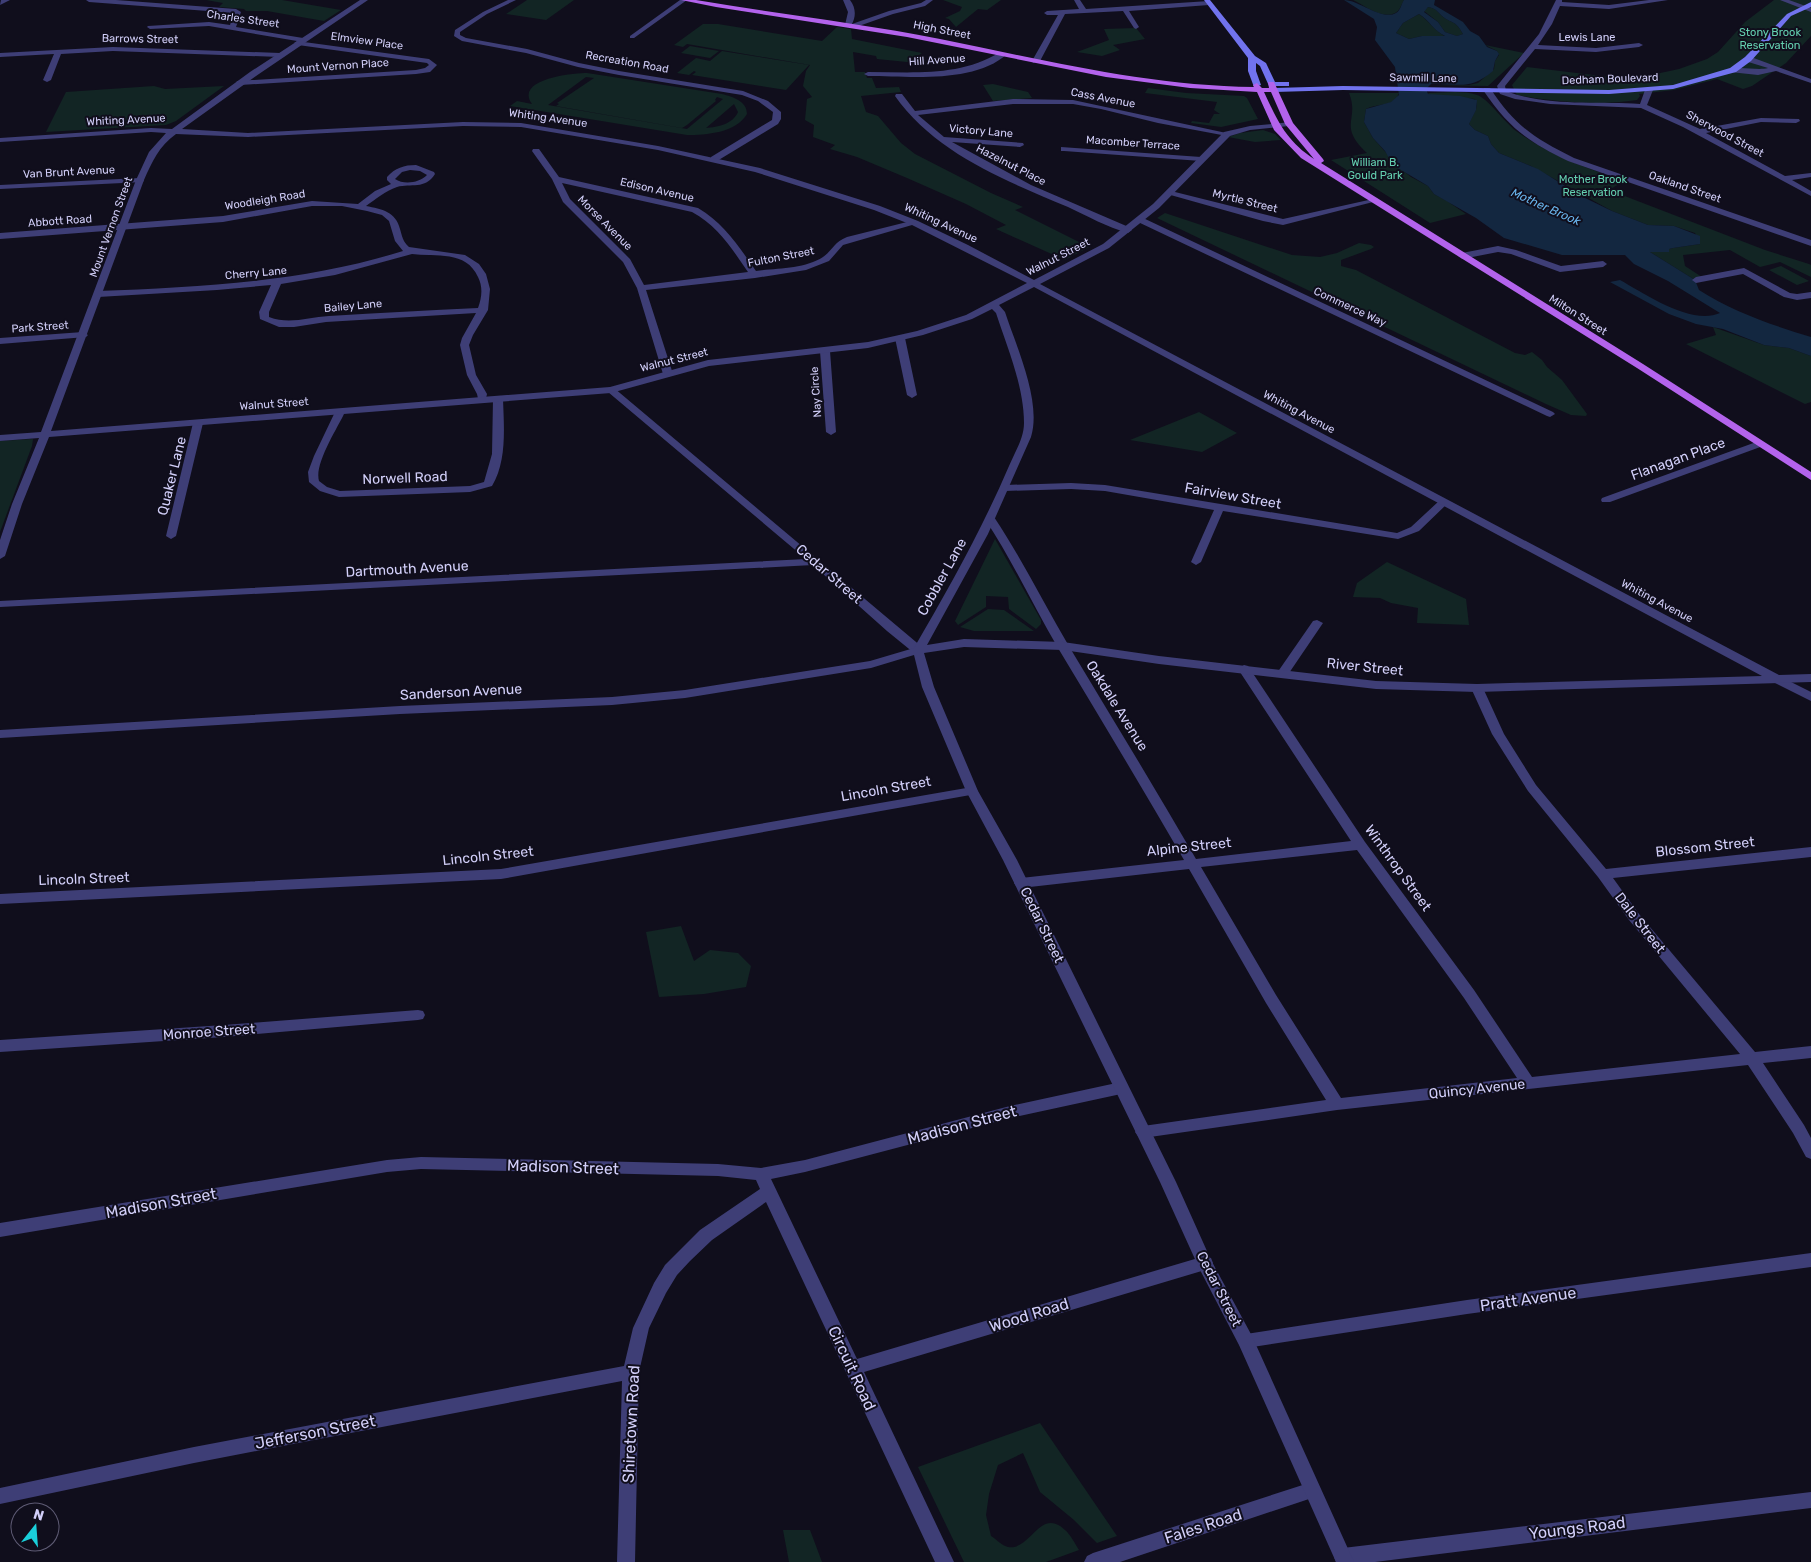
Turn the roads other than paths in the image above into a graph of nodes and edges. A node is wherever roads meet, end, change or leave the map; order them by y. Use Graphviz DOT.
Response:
graph roads {
  1 [pos="7,0"];
  2 [pos="89,0"];
  3 [pos="365,0"];
  4 [pos="514,0"];
  5 [pos="684,0"];
  6 [pos="846,0"];
  7 [pos="930,0"];
  8 [pos="1077,0"];
  9 [pos="1137,0"];
  10 [pos="1665,0"];
  11 [pos="1783,0"];
  12 [pos="1208,2"];
  13 [pos="1558,2"];
  14 [pos="0,3"];
  15 [pos="1811,4"];
  16 [pos="1807,8"];
  17 [pos="1144,9"];
  18 [pos="1125,10"];
  19 [pos="1084,12"];
  20 [pos="1047,13"];
  21 [pos="1062,13"];
  22 [pos="851,25"];
  23 [pos="150,27"];
  24 [pos="1136,27"];
  25 [pos="233,28"];
  26 [pos="632,37"];
  27 [pos="301,42"];
  28 [pos="1639,45"];
  29 [pos="1534,47"];
  30 [pos="59,51"];
  31 [pos="1003,54"];
  32 [pos="0,55"];
  33 [pos="280,56"];
  34 [pos="1252,58"];
  35 [pos="1748,59"];
  36 [pos="1036,61"];
  37 [pos="433,63"];
  38 [pos="1776,69"];
  39 [pos="1734,70"];
  40 [pos="868,74"];
  41 [pos="47,80"];
  42 [pos="1811,81"];
  43 [pos="240,83"];
  44 [pos="1274,87"];
  45 [pos="1258,88"];
  46 [pos="1487,90"];
  47 [pos="1649,90"];
  48 [pos="1502,91"];
  49 [pos="1610,92"];
  50 [pos="900,96"];
  51 [pos="1643,106"];
  52 [pos="913,114"];
  53 [pos="1796,121"];
  54 [pos="1289,124"];
  55 [pos="1275,125"];
  56 [pos="175,130"];
  57 [pos="1698,132"];
  58 [pos="1227,134"];
  59 [pos="940,138"];
  60 [pos="0,140"];
  61 [pos="1020,145"];
  62 [pos="1064,149"];
  63 [pos="1114,150"];
  64 [pos="536,151"];
  65 [pos="1202,158"];
  66 [pos="714,159"];
  67 [pos="1332,172"];
  68 [pos="1811,175"];
  69 [pos="556,179"];
  70 [pos="1784,179"];
  71 [pos="140,180"];
  72 [pos="397,184"];
  73 [pos="0,187"];
  74 [pos="1170,192"];
  75 [pos="1811,194"];
  76 [pos="1374,200"];
  77 [pos="360,207"];
  78 [pos="1141,220"];
  79 [pos="915,223"];
  80 [pos="122,227"];
  81 [pos="1128,230"];
  82 [pos="0,236"];
  83 [pos="1811,243"];
  84 [pos="412,251"];
  85 [pos="1462,256"];
  86 [pos="1603,264"];
  87 [pos="755,274"];
  88 [pos="1696,280"];
  89 [pos="277,282"];
  90 [pos="1033,284"];
  91 [pos="642,288"];
  92 [pos="98,294"];
  93 [pos="1811,295"];
  94 [pos="994,305"];
  95 [pos="483,310"];
  96 [pos="83,335"];
  97 [pos="900,338"];
  98 [pos="0,341"];
  99 [pos="825,351"];
  100 [pos="668,374"];
  101 [pos="610,390"];
  102 [pos="912,395"];
  103 [pos="498,400"];
  104 [pos="482,401"];
  105 [pos="340,412"];
  106 [pos="1550,414"];
  107 [pos="198,423"];
  108 [pos="831,432"];
  109 [pos="45,435"];
  110 [pos="0,438"];
  111 [pos="1759,444"];
  112 [pos="1811,477"];
  113 [pos="1005,488"];
  114 [pos="1606,500"];
  115 [pos="1443,503"];
  116 [pos="1220,507"];
  117 [pos="990,519"];
  118 [pos="171,536"];
  119 [pos="0,556"];
  120 [pos="815,562"];
  121 [pos="1196,562"];
  122 [pos="0,604"];
  123 [pos="1317,623"];
  124 [pos="1063,646"];
  125 [pos="918,650"];
  126 [pos="1244,670"];
  127 [pos="1283,673"];
  128 [pos="1811,678"];
  129 [pos="1777,679"];
  130 [pos="1477,688"];
  131 [pos="1811,697"];
  132 [pos="0,734"];
  133 [pos="972,791"];
  134 [pos="1360,845"];
  135 [pos="1811,852"];
  136 [pos="1193,863"];
  137 [pos="1603,874"];
  138 [pos="1021,883"];
  139 [pos="0,899"];
  140 [pos="418,1015"];
  141 [pos="0,1046"];
  142 [pos="1811,1052"];
  143 [pos="1752,1059"];
  144 [pos="1529,1084"];
  145 [pos="1121,1088"];
  146 [pos="1337,1104"];
  147 [pos="1143,1132"];
  148 [pos="1811,1153"];
  149 [pos="761,1174"];
  150 [pos="769,1191"];
  151 [pos="0,1230"];
  152 [pos="1811,1260"];
  153 [pos="1205,1263"];
  154 [pos="1246,1341"];
  155 [pos="853,1368"];
  156 [pos="631,1372"];
  157 [pos="1312,1490"];
  158 [pos="0,1496"];
  159 [pos="1811,1500"];
  160 [pos="1344,1559"];
  161 [pos="626,1562"];
  162 [pos="945,1562"];
  163 [pos="1093,1562"];
  1 -- 14 [label="street"];
  2 -- 25 [label="street"];
  3 -- 27 [label="street, Mount Vernon Street"];
  4 -- 66 [label="street, Recreation Road"];
  5 -- 22 [label="main road, High Street"];
  5 -- 26 [label="street"];
  6 -- 22 [label="street"];
  7 -- 22 [label="street"];
  8 -- 19 [label="street"];
  9 -- 17 [label="street"];
  10 -- 13 [label="street"];
  11 -- 16 [label="street"];
  12 -- 17 [label="street"];
  12 -- 34 [label="main road"];
  13 -- 29 [label="street"];
  15 -- 16 [label="main road, Dedham Boulevard"];
  16 -- 35 [label="main road, Dedham Boulevard"];
  17 -- 18 [label="street"];
  18 -- 19 [label="street"];
  18 -- 24 [label="street"];
  19 -- 21 [label="street"];
  20 -- 21 [label="street"];
  21 -- 36 [label="street"];
  22 -- 31 [label="main road, High Street"];
  23 -- 25 [label="street, Charles Street"];
  25 -- 27 [label="street, Charles Street"];
  27 -- 33 [label="street, Mount Vernon Street"];
  27 -- 37 [label="street, Elmview Place"];
  28 -- 29 [label="street, Lewis Lane"];
  29 -- 48 [label="street"];
  30 -- 32 [label="street, Barrows Street"];
  30 -- 33 [label="street, Barrows Street"];
  30 -- 41 [label="street"];
  31 -- 36 [label="main road, High Street"];
  31 -- 40 [label="street, Hill Avenue"];
  33 -- 43 [label="street, Mount Vernon Street"];
  34 -- 44 [label="main road"];
  34 -- 45 [label="main road"];
  35 -- 38 [label="street"];
  35 -- 39 [label="main road, Dedham Boulevard"];
  36 -- 45 [label="main road, High Street"];
  37 -- 43 [label="street, Mount Vernon Place"];
  38 -- 39 [label="street"];
  38 -- 42 [label="street"];
  39 -- 47 [label="main road, Dedham Boulevard"];
  43 -- 56 [label="street, Mount Vernon Street"];
  44 -- 45 [label="main road, High Street"];
  44 -- 46 [label="main road, Sawmill Lane"];
  44 -- 54 [label="main road, Milton Street"];
  45 -- 55 [label="main road, Milton Street"];
  46 -- 48 [label="main road, Sawmill Lane"];
  46 -- 83 [label="street, Oakland Street"];
  47 -- 49 [label="main road, Dedham Boulevard"];
  47 -- 51 [label="street"];
  48 -- 49 [label="main road, Dedham Boulevard"];
  48 -- 51 [label="street"];
  49 -- 51 [label="street, Sherwood Street"];
  50 -- 52 [label="street, Hazelnut Place"];
  51 -- 57 [label="street, Sherwood Street"];
  52 -- 58 [label="street, Cass Avenue"];
  52 -- 59 [label="street, Hazelnut Place"];
  53 -- 57 [label="street"];
  54 -- 55 [label="street, Walnut Street"];
  54 -- 67 [label="main road, Milton Street"];
  55 -- 58 [label="street, Walnut Street"];
  55 -- 67 [label="main road, Milton Street"];
  56 -- 60 [label="street, Whiting Avenue"];
  56 -- 66 [label="street, Whiting Avenue"];
  56 -- 71 [label="street, Mount Vernon Street"];
  57 -- 70 [label="street, Sherwood Street"];
  58 -- 65 [label="street, Walnut Street"];
  59 -- 61 [label="street, Victory Lane"];
  59 -- 81 [label="street, Hazelnut Place"];
  62 -- 65 [label="street, Macomber Terrace"];
  63 -- 65 [label="street"];
  64 -- 69 [label="street, Morse Avenue"];
  65 -- 74 [label="street, Walnut Street"];
  66 -- 79 [label="street, Whiting Avenue"];
  67 -- 76 [label="main road, Milton Street"];
  68 -- 70 [label="street"];
  69 -- 87 [label="street, Edison Avenue"];
  69 -- 91 [label="street, Morse Avenue"];
  70 -- 75 [label="street, Sherwood Street"];
  71 -- 73 [label="street, Van Brunt Avenue"];
  71 -- 80 [label="street, Mount Vernon Street"];
  72 -- 77 [label="street"];
  74 -- 76 [label="street, Myrtle Street"];
  74 -- 78 [label="street, Walnut Street"];
  76 -- 85 [label="main road, Milton Street"];
  77 -- 80 [label="street, Woodleigh Road"];
  77 -- 84 [label="street, Woodleigh Road"];
  78 -- 81 [label="street, Walnut Street"];
  78 -- 106 [label="street, Commerce Way"];
  79 -- 87 [label="street, Fulton Street"];
  79 -- 90 [label="street, Whiting Avenue"];
  80 -- 82 [label="street, Abbott Road"];
  80 -- 92 [label="street, Mount Vernon Street"];
  81 -- 90 [label="street, Walnut Street"];
  84 -- 89 [label="street, Cherry Lane"];
  84 -- 95 [label="street"];
  85 -- 86 [label="street"];
  85 -- 111 [label="main road, Milton Street"];
  87 -- 91 [label="street, Fulton Street"];
  88 -- 93 [label="street"];
  89 -- 92 [label="street, Cherry Lane"];
  89 -- 95 [label="street, Bailey Lane"];
  90 -- 94 [label="street, Walnut Street"];
  90 -- 115 [label="street, Whiting Avenue"];
  91 -- 100 [label="street, Morse Avenue"];
  92 -- 96 [label="street, Mount Vernon Street"];
  94 -- 97 [label="street, Walnut Street"];
  94 -- 113 [label="street"];
  95 -- 104 [label="street"];
  96 -- 98 [label="street, Park Street"];
  96 -- 109 [label="street, Mount Vernon Street"];
  97 -- 99 [label="street, Walnut Street"];
  97 -- 102 [label="street"];
  99 -- 100 [label="street, Walnut Street"];
  99 -- 108 [label="street, Nay Circle"];
  100 -- 101 [label="street, Walnut Street"];
  101 -- 103 [label="street, Walnut Street"];
  101 -- 120 [label="street, Cedar Street"];
  103 -- 104 [label="street, Walnut Street"];
  103 -- 105 [label="street, Norwell Road"];
  104 -- 105 [label="street, Walnut Street"];
  105 -- 107 [label="street, Walnut Street"];
  107 -- 109 [label="street, Walnut Street"];
  107 -- 118 [label="street, Quaker Lane"];
  109 -- 110 [label="street, Walnut Street"];
  109 -- 119 [label="street, Mount Vernon Street"];
  111 -- 112 [label="main road, Milton Street"];
  111 -- 114 [label="street, Flanagan Place"];
  113 -- 116 [label="street, Fairview Street"];
  113 -- 117 [label="street"];
  115 -- 116 [label="street, Fairview Street"];
  115 -- 129 [label="street, Whiting Avenue"];
  116 -- 121 [label="street"];
  117 -- 124 [label="street, Oakdale Avenue"];
  117 -- 125 [label="street, Cobbler Lane"];
  120 -- 122 [label="street, Dartmouth Avenue"];
  120 -- 125 [label="street, Cedar Street"];
  123 -- 127 [label="street"];
  124 -- 125 [label="street, River Street"];
  124 -- 126 [label="street, River Street"];
  124 -- 136 [label="street, Oakdale Avenue"];
  125 -- 132 [label="street, Sanderson Avenue"];
  125 -- 133 [label="street, Cedar Street"];
  126 -- 127 [label="street, River Street"];
  126 -- 134 [label="street, Winthrop Street"];
  127 -- 130 [label="street, River Street"];
  128 -- 129 [label="street, River Street"];
  129 -- 130 [label="street, River Street"];
  129 -- 131 [label="street, Whiting Avenue"];
  130 -- 137 [label="street, Dale Street"];
  133 -- 138 [label="street, Cedar Street"];
  133 -- 139 [label="street, Lincoln Street"];
  134 -- 136 [label="street, Alpine Street"];
  134 -- 144 [label="street, Winthrop Street"];
  135 -- 137 [label="street, Blossom Street"];
  136 -- 138 [label="street, Alpine Street"];
  136 -- 146 [label="street, Oakdale Avenue"];
  137 -- 143 [label="street, Dale Street"];
  138 -- 145 [label="street, Cedar Street"];
  140 -- 141 [label="street, Monroe Street"];
  142 -- 143 [label="street, Quincy Avenue"];
  143 -- 144 [label="street, Quincy Avenue"];
  143 -- 148 [label="street, Dale Street"];
  144 -- 146 [label="street, Quincy Avenue"];
  145 -- 147 [label="street, Cedar Street"];
  145 -- 149 [label="street, Madison Street"];
  146 -- 147 [label="street, Quincy Avenue"];
  147 -- 153 [label="street, Cedar Street"];
  149 -- 150 [label="street, Circuit Road"];
  149 -- 151 [label="street, Madison Street"];
  150 -- 155 [label="street, Circuit Road"];
  150 -- 156 [label="street, Shiretown Road"];
  152 -- 154 [label="street, Pratt Avenue"];
  153 -- 154 [label="street, Cedar Street"];
  153 -- 155 [label="street, Wood Road"];
  154 -- 157 [label="street, Cedar Street"];
  155 -- 162 [label="street, Circuit Road"];
  156 -- 158 [label="street, Jefferson Street"];
  156 -- 161 [label="street, Shiretown Road"];
  157 -- 160 [label="street, Cedar Street"];
  157 -- 163 [label="street, Fales Road"];
  159 -- 160 [label="street, Youngs Road"];
}
